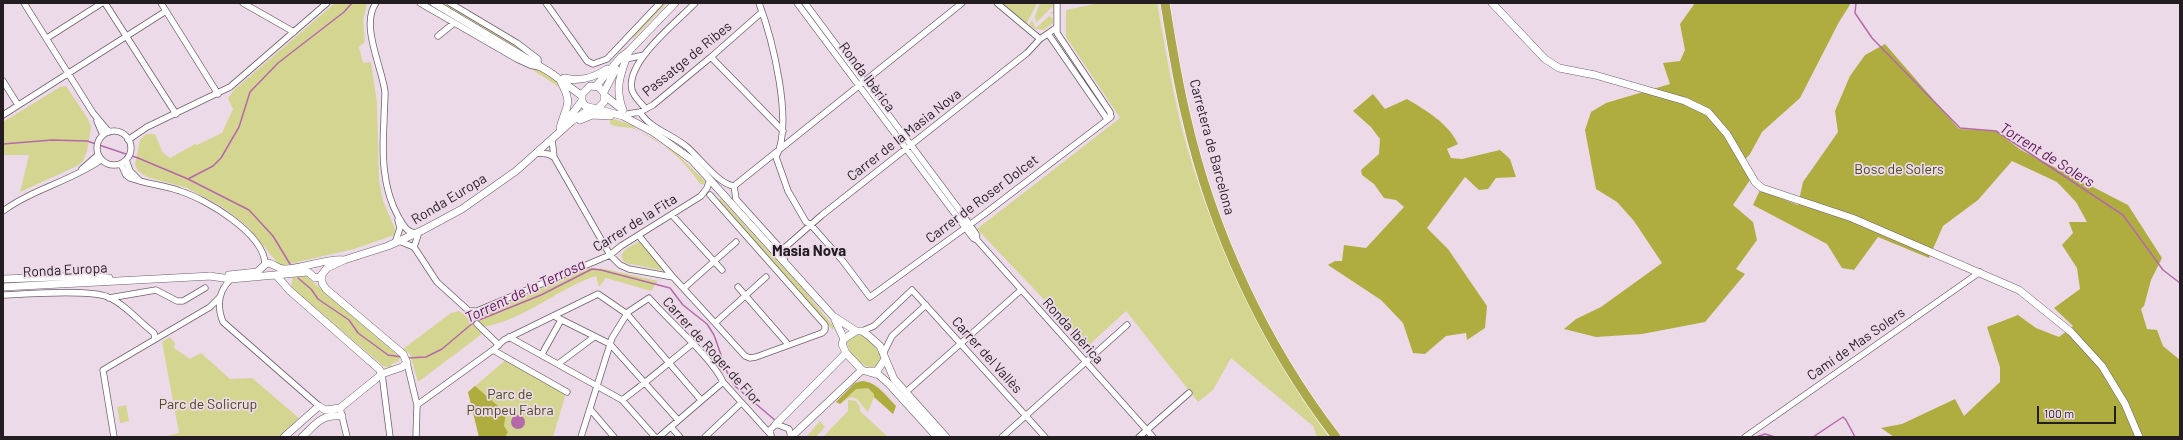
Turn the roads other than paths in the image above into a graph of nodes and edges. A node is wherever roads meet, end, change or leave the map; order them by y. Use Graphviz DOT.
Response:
graph roads {
  1 [pos="24,3"];
  2 [pos="103,3"];
  3 [pos="161,3"];
  4 [pos="243,3"];
  5 [pos="328,3"];
  6 [pos="376,3"];
  7 [pos="420,3"];
  8 [pos="434,3"];
  9 [pos="450,3"];
  10 [pos="546,3"];
  11 [pos="660,3"];
  12 [pos="674,3"];
  13 [pos="695,3"];
  14 [pos="759,3"];
  15 [pos="797,3"];
  16 [pos="805,3"];
  17 [pos="962,3"];
  18 [pos="997,3"];
  19 [pos="1057,3"];
  20 [pos="1165,3"];
  21 [pos="1492,3"];
  22 [pos="166,10"];
  23 [pos="762,12"];
  24 [pos="454,23"];
  25 [pos="1056,28"];
  26 [pos="294,32"];
  27 [pos="631,33"];
  28 [pos="1049,35"];
  29 [pos="438,36"];
  30 [pos="127,37"];
  31 [pos="46,38"];
  32 [pos="1040,39"];
  33 [pos="630,50"];
  34 [pos="644,55"];
  35 [pos="711,57"];
  36 [pos="626,58"];
  37 [pos="540,66"];
  38 [pos="612,66"];
  39 [pos="68,74"];
  40 [pos="562,78"];
  41 [pos="3,81"];
  42 [pos="864,82"];
  43 [pos="592,86"];
  44 [pos="859,86"];
  45 [pos="218,94"];
  46 [pos="604,94"];
  47 [pos="582,99"];
  48 [pos="18,105"];
  49 [pos="594,108"];
  50 [pos="642,110"];
  51 [pos="176,114"];
  52 [pos="626,114"];
  53 [pos="3,115"];
  54 [pos="1107,119"];
  55 [pos="563,128"];
  56 [pos="783,131"];
  57 [pos="104,135"];
  58 [pos="553,138"];
  59 [pos="128,141"];
  60 [pos="909,147"];
  61 [pos="780,148"];
  62 [pos="537,153"];
  63 [pos="99,156"];
  64 [pos="554,157"];
  65 [pos="124,161"];
  66 [pos="706,164"];
  67 [pos="710,179"];
  68 [pos="734,186"];
  69 [pos="716,187"];
  70 [pos="722,193"];
  71 [pos="710,195"];
  72 [pos="701,196"];
  73 [pos="3,211"];
  74 [pos="397,214"];
  75 [pos="672,215"];
  76 [pos="811,225"];
  77 [pos="967,226"];
  78 [pos="418,233"];
  79 [pos="639,236"];
  80 [pos="397,242"];
  81 [pos="736,242"];
  82 [pos="414,246"];
  83 [pos="782,250"];
  84 [pos="610,255"];
  85 [pos="344,260"];
  86 [pos="714,261"];
  87 [pos="316,264"];
  88 [pos="785,264"];
  89 [pos="268,265"];
  90 [pos="722,270"];
  91 [pos="1980,272"];
  92 [pos="323,274"];
  93 [pos="271,275"];
  94 [pos="311,275"];
  95 [pos="209,276"];
  96 [pos="673,277"];
  97 [pos="766,277"];
  98 [pos="7,279"];
  99 [pos="127,279"];
  100 [pos="231,279"];
  101 [pos="738,287"];
  102 [pos="4,288"];
  103 [pos="205,288"];
  104 [pos="684,288"];
  105 [pos="1020,290"];
  106 [pos="3,295"];
  107 [pos="746,296"];
  108 [pos="220,297"];
  109 [pos="110,298"];
  110 [pos="926,304"];
  111 [pos="627,314"];
  112 [pos="554,316"];
  113 [pos="833,316"];
  114 [pos="561,320"];
  115 [pos="715,323"];
  116 [pos="477,324"];
  117 [pos="1127,325"];
  118 [pos="859,331"];
  119 [pos="510,337"];
  120 [pos="594,337"];
  121 [pos="155,339"];
  122 [pos="844,339"];
  123 [pos="786,342"];
  124 [pos="960,343"];
  125 [pos="610,344"];
  126 [pos="692,344"];
  127 [pos="499,345"];
  128 [pos="493,350"];
  129 [pos="846,353"];
  130 [pos="542,354"];
  131 [pos="884,356"];
  132 [pos="407,363"];
  133 [pos="668,363"];
  134 [pos="1086,363"];
  135 [pos="558,364"];
  136 [pos="395,369"];
  137 [pos="864,370"];
  138 [pos="382,374"];
  139 [pos="410,374"];
  140 [pos="723,382"];
  141 [pos="646,383"];
  142 [pos="597,387"];
  143 [pos="567,392"];
  144 [pos="906,392"];
  145 [pos="1188,393"];
  146 [pos="622,400"];
  147 [pos="701,400"];
  148 [pos="741,403"];
  149 [pos="417,404"];
  150 [pos="318,406"];
  151 [pos="590,409"];
  152 [pos="341,412"];
  153 [pos="324,414"];
  154 [pos="1026,416"];
  155 [pos="678,420"];
  156 [pos="757,421"];
  157 [pos="774,425"];
  158 [pos="670,426"];
  159 [pos="1147,430"];
  160 [pos="771,436"];
  161 [pos="114,437"];
  162 [pos="284,437"];
  163 [pos="302,437"];
  164 [pos="347,437"];
  165 [pos="390,437"];
  166 [pos="416,437"];
  167 [pos="581,437"];
  168 [pos="614,437"];
  169 [pos="655,437"];
  170 [pos="659,437"];
  171 [pos="680,437"];
  172 [pos="705,437"];
  173 [pos="791,437"];
  174 [pos="937,437"];
  175 [pos="946,437"];
  176 [pos="1002,437"];
  177 [pos="1045,437"];
  178 [pos="1139,437"];
  179 [pos="1153,437"];
  180 [pos="1336,437"];
  181 [pos="1745,437"];
  182 [pos="2139,437"];
  1 -- 31 [label="street"];
  2 -- 30 [label="street"];
  2 -- 31 [label="street"];
  3 -- 22 [label="street"];
  4 -- 26 [label="street"];
  5 -- 26 [label="street"];
  6 -- 74 [label="street"];
  7 -- 24 [label="street"];
  8 -- 37 [label="street"];
  9 -- 37 [label="street"];
  10 -- 27 [label="street"];
  11 -- 27 [label="street"];
  12 -- 33 [label="street"];
  13 -- 34 [label="street"];
  14 -- 23 [label="street"];
  15 -- 44 [label="street, Ronda Ibèrica"];
  16 -- 42 [label="street, Ronda Ibèrica"];
  17 -- 42 [label="street"];
  18 -- 32 [label="street"];
  19 -- 25 [label="street"];
  20 -- 180 [label="highway, Carretera de Barcelona"];
  21 -- 91 [label="street"];
  22 -- 30 [label="street"];
  22 -- 45 [label="street"];
  23 -- 35 [label="street, Passatge de Ribes"];
  23 -- 56 [label="street"];
  24 -- 29 [label="street"];
  24 -- 37 [label="street"];
  25 -- 28 [label="street"];
  25 -- 54 [label="street"];
  26 -- 45 [label="street"];
  27 -- 33 [label="street"];
  28 -- 32 [label="street"];
  28 -- 54 [label="street"];
  30 -- 39 [label="street"];
  30 -- 51 [label="street"];
  31 -- 39 [label="street"];
  32 -- 60 [label="street, Carrer de la Masia Nova"];
  33 -- 36 [label="street"];
  33 -- 38 [label="street"];
  34 -- 36 [label="street"];
  34 -- 50 [label="street"];
  35 -- 50 [label="street, Passatge de Ribes"];
  35 -- 56 [label="street"];
  36 -- 46 [label="street"];
  36 -- 52 [label="street"];
  37 -- 40 [label="street"];
  38 -- 40 [label="street"];
  38 -- 43 [label="street"];
  39 -- 48 [label="street"];
  39 -- 57 [label="street"];
  40 -- 43 [label="street"];
  40 -- 47 [label="street"];
  40 -- 55 [label="street"];
  41 -- 48 [label="street"];
  42 -- 44 [label="street"];
  42 -- 60 [label="street, Ronda Ibèrica"];
  43 -- 46 [label="street"];
  43 -- 47 [label="street, Ronda Europa"];
  44 -- 60 [label="street, Ronda Ibèrica"];
  44 -- 61 [label="street"];
  45 -- 51 [label="street"];
  46 -- 49 [label="street"];
  46 -- 52 [label="street"];
  47 -- 49 [label="street"];
  47 -- 55 [label="street, Ronda Europa"];
  48 -- 53 [label="street"];
  49 -- 52 [label="street"];
  49 -- 55 [label="street, Ronda Europa"];
  50 -- 52 [label="street"];
  50 -- 66 [label="street"];
  51 -- 59 [label="street"];
  52 -- 55 [label="street"];
  52 -- 67 [label="street"];
  54 -- 77 [label="street, Carrer de Roser Dolcet"];
  55 -- 58 [label="street, Ronda Europa"];
  56 -- 61 [label="street"];
  57 -- 59 [label="street"];
  57 -- 63 [label="street"];
  58 -- 62 [label="street, Ronda Europa"];
  58 -- 64 [label="street"];
  59 -- 65 [label="street"];
  60 -- 76 [label="street, Carrer de la Masia Nova"];
  60 -- 77 [label="street, Ronda Ibèrica"];
  61 -- 68 [label="street"];
  61 -- 76 [label="street"];
  62 -- 64 [label="street"];
  62 -- 78 [label="street, Ronda Europa"];
  63 -- 65 [label="street"];
  63 -- 73 [label="street"];
  64 -- 84 [label="street"];
  65 -- 89 [label="street"];
  66 -- 68 [label="street"];
  66 -- 69 [label="street"];
  67 -- 69 [label="street"];
  67 -- 72 [label="street, Carrer de la Fita"];
  68 -- 83 [label="street"];
  69 -- 70 [label="street"];
  70 -- 71 [label="street, Carrer de la Fita"];
  70 -- 88 [label="street"];
  71 -- 72 [label="street, Carrer de la Fita"];
  71 -- 115 [label="street"];
  72 -- 75 [label="street, Carrer de la Fita"];
  74 -- 78 [label="street"];
  74 -- 80 [label="street"];
  75 -- 79 [label="street, Carrer de la Fita"];
  75 -- 86 [label="street"];
  76 -- 77 [label="street, Carrer de Roser Dolcet"];
  76 -- 83 [label="street, Carrer de la Masia Nova"];
  77 -- 105 [label="street, Ronda Ibèrica"];
  78 -- 80 [label="street, Ronda Europa"];
  78 -- 82 [label="street"];
  79 -- 84 [label="street, Carrer de la Fita"];
  79 -- 96 [label="street"];
  80 -- 82 [label="street"];
  80 -- 85 [label="street, Ronda Europa"];
  81 -- 86 [label="street"];
  82 -- 84 [label="street, Carrer de la Fita"];
  83 -- 88 [label="street"];
  84 -- 96 [label="street"];
  85 -- 87 [label="street, Ronda Europa"];
  85 -- 92 [label="street, Ronda Europa"];
  86 -- 90 [label="street"];
  86 -- 104 [label="street"];
  87 -- 89 [label="street, Ronda Europa"];
  87 -- 92 [label="street"];
  87 -- 94 [label="street"];
  88 -- 113 [label="street"];
  89 -- 93 [label="street"];
  89 -- 93 [label="street"];
  89 -- 95 [label="street, Ronda Europa"];
  91 -- 181 [label="street, Camí de Mas Solers"];
  91 -- 182 [label="street"];
  92 -- 94 [label="street, Ronda Europa"];
  92 -- 132 [label="street"];
  93 -- 94 [label="street, Ronda Europa"];
  93 -- 100 [label="street, Ronda Europa"];
  93 -- 138 [label="street"];
  95 -- 99 [label="street, Ronda Europa"];
  95 -- 100 [label="street, Ronda Europa"];
  96 -- 104 [label="street"];
  97 -- 107 [label="street"];
  98 -- 99 [label="street, Ronda Europa"];
  98 -- 102 [label="street, Ronda Europa"];
  99 -- 102 [label="street, Ronda Europa"];
  100 -- 108 [label="street"];
  101 -- 107 [label="street"];
  103 -- 109 [label="street"];
  104 -- 115 [label="street"];
  105 -- 124 [label="street"];
  105 -- 134 [label="street, Ronda Ibèrica"];
  106 -- 109 [label="street"];
  107 -- 115 [label="street"];
  107 -- 123 [label="street"];
  108 -- 121 [label="street"];
  108 -- 150 [label="street"];
  109 -- 121 [label="street"];
  110 -- 118 [label="street, Carrer del Vallès"];
  110 -- 124 [label="street, Carrer del Vallès"];
  110 -- 131 [label="street"];
  111 -- 112 [label="street"];
  111 -- 125 [label="street"];
  111 -- 126 [label="street, Carrer de Roger de Flor"];
  111 -- 133 [label="street"];
  112 -- 114 [label="street"];
  112 -- 119 [label="street"];
  113 -- 118 [label="street"];
  113 -- 122 [label="street"];
  114 -- 120 [label="street"];
  114 -- 130 [label="street"];
  116 -- 127 [label="street"];
  117 -- 134 [label="street"];
  118 -- 122 [label="street"];
  118 -- 131 [label="street"];
  119 -- 127 [label="street"];
  119 -- 130 [label="street"];
  120 -- 125 [label="street"];
  120 -- 135 [label="street"];
  121 -- 161 [label="street"];
  122 -- 129 [label="street"];
  124 -- 144 [label="street"];
  124 -- 154 [label="street, Carrer del Vallès"];
  125 -- 141 [label="street"];
  125 -- 142 [label="street"];
  126 -- 133 [label="street"];
  126 -- 140 [label="street, Carrer de Roger de Flor"];
  127 -- 128 [label="street"];
  128 -- 143 [label="street"];
  128 -- 149 [label="street"];
  129 -- 137 [label="street"];
  129 -- 157 [label="street"];
  130 -- 135 [label="street"];
  131 -- 137 [label="street"];
  131 -- 144 [label="street"];
  132 -- 136 [label="street"];
  132 -- 139 [label="street"];
  133 -- 141 [label="street"];
  133 -- 147 [label="street"];
  134 -- 154 [label="street"];
  134 -- 159 [label="street, Ronda Ibèrica"];
  135 -- 142 [label="street"];
  136 -- 138 [label="street"];
  136 -- 139 [label="street"];
  137 -- 173 [label="street"];
  137 -- 174 [label="street"];
  138 -- 152 [label="street"];
  138 -- 165 [label="street"];
  139 -- 149 [label="street"];
  140 -- 147 [label="street"];
  140 -- 148 [label="street, Carrer de Roger de Flor"];
  141 -- 146 [label="street"];
  141 -- 155 [label="street"];
  142 -- 146 [label="street"];
  142 -- 151 [label="street"];
  144 -- 175 [label="street"];
  145 -- 159 [label="street"];
  146 -- 169 [label="street"];
  147 -- 155 [label="street"];
  148 -- 156 [label="street, Carrer de Roger de Flor"];
  148 -- 172 [label="street"];
  149 -- 166 [label="street"];
  150 -- 153 [label="street"];
  150 -- 162 [label="street"];
  151 -- 167 [label="street"];
  151 -- 168 [label="street"];
  152 -- 153 [label="street"];
  152 -- 164 [label="street"];
  153 -- 163 [label="street"];
  154 -- 176 [label="street"];
  154 -- 177 [label="street, Carrer del Vallès"];
  155 -- 158 [label="street"];
  156 -- 157 [label="street, Carrer de Roger de Flor"];
  156 -- 160 [label="street, Carrer de Roger de Flor"];
  157 -- 160 [label="street"];
  157 -- 173 [label="street, Carrer de Roger de Flor"];
  158 -- 170 [label="street"];
  158 -- 171 [label="street"];
  159 -- 178 [label="street"];
  159 -- 179 [label="street, Ronda Ibèrica"];
}
